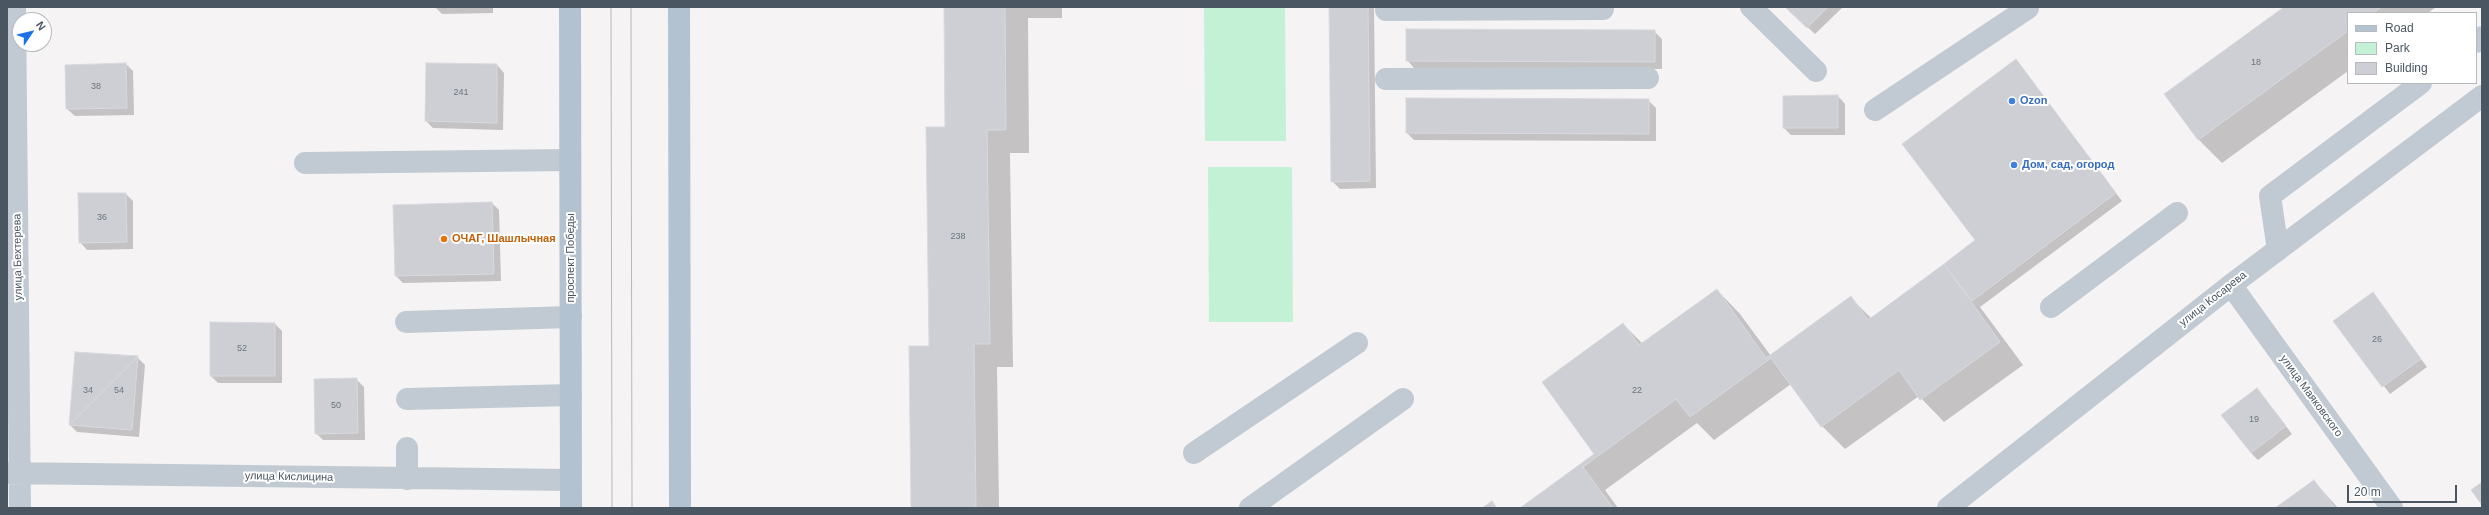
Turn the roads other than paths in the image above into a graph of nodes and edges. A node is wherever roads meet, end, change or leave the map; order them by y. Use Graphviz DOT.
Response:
graph roads {
  1 [pos="15,7"];
  2 [pos="570,7"];
  3 [pos="679,7"];
  4 [pos="1751,7"];
  5 [pos="2028,8"];
  6 [pos="1603,9"];
  7 [pos="1386,10"];
  8 [pos="1816,71"];
  9 [pos="1648,78"];
  10 [pos="1386,79"];
  11 [pos="2420,84"];
  12 [pos="2482,96"];
  13 [pos="1875,110"];
  14 [pos="570,160"];
  15 [pos="304,164"];
  16 [pos="2177,213"];
  17 [pos="2278,250"];
  18 [pos="2231,285"];
  19 [pos="2051,307"];
  20 [pos="571,317"];
  21 [pos="406,322"];
  22 [pos="1357,343"];
  23 [pos="572,395"];
  24 [pos="407,399"];
  25 [pos="1403,399"];
  26 [pos="407,448"];
  27 [pos="1194,453"];
  28 [pos="14,473"];
  29 [pos="407,479"];
  30 [pos="571,480"];
  31 [pos="20,508"];
  32 [pos="571,508"];
  33 [pos="680,508"];
  34 [pos="1250,508"];
  35 [pos="1948,508"];
  36 [pos="2392,508"];
  1 -- 28 [label="street, улица Бехтерева"];
  2 -- 14 [label="main road, проспект Победы"];
  3 -- 33 [label="main road"];
  4 -- 8 [label="street"];
  5 -- 13 [label="street"];
  6 -- 7 [label="street"];
  9 -- 10 [label="street"];
  11 -- 17 [label="street"];
  12 -- 17 [label="street, улица Косарева"];
  14 -- 15 [label="street"];
  14 -- 20 [label="main road, проспект Победы"];
  16 -- 19 [label="street"];
  17 -- 18 [label="street, улица Косарева"];
  18 -- 35 [label="street, улица Косарева"];
  18 -- 36 [label="street, улица Маяковского"];
  20 -- 21 [label="street"];
  20 -- 23 [label="main road, проспект Победы"];
  22 -- 27 [label="street"];
  23 -- 24 [label="street"];
  23 -- 30 [label="main road, проспект Победы"];
  25 -- 34 [label="street"];
  26 -- 29 [label="street"];
  28 -- 29 [label="street, улица Кислицина"];
  28 -- 31 [label="street, улица Бехтерева"];
  29 -- 30 [label="street, улица Кислицина"];
  30 -- 32 [label="main road, проспект Победы"];
}
